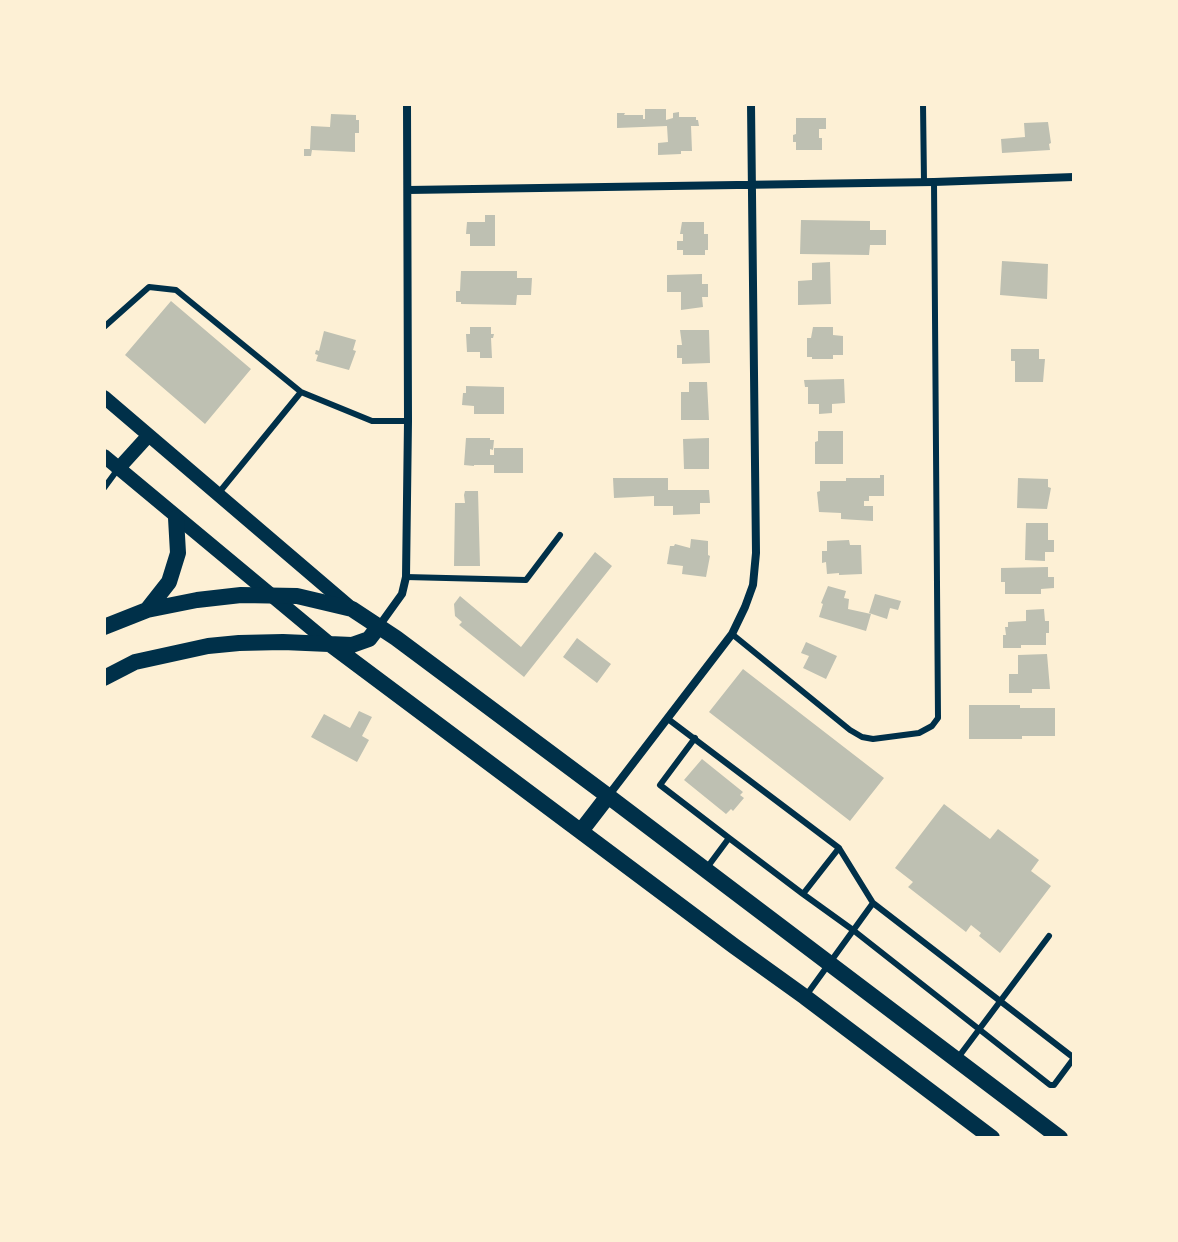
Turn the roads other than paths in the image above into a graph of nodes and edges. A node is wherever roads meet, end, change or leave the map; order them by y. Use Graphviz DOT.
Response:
graph roads {
  1 [pos="407,104"];
  2 [pos="751,104"];
  3 [pos="923,104"];
  4 [pos="1074,177"];
  5 [pos="924,182"];
  6 [pos="934,182"];
  7 [pos="751,185"];
  8 [pos="408,190"];
  9 [pos="104,327"];
  10 [pos="301,392"];
  11 [pos="104,397"];
  12 [pos="408,421"];
  13 [pos="148,436"];
  14 [pos="104,456"];
  15 [pos="118,469"];
  16 [pos="104,488"];
  17 [pos="217,495"];
  18 [pos="176,518"];
  19 [pos="560,535"];
  20 [pos="406,577"];
  21 [pos="270,595"];
  22 [pos="352,609"];
  23 [pos="147,610"];
  24 [pos="379,626"];
  25 [pos="104,627"];
  26 [pos="732,634"];
  27 [pos="330,644"];
  28 [pos="104,678"];
  29 [pos="668,719"];
  30 [pos="695,738"];
  31 [pos="608,796"];
  32 [pos="581,831"];
  33 [pos="729,838"];
  34 [pos="839,848"];
  35 [pos="706,870"];
  36 [pos="803,894"];
  37 [pos="873,903"];
  38 [pos="853,930"];
  39 [pos="1049,936"];
  40 [pos="829,963"];
  41 [pos="805,997"];
  42 [pos="1000,1000"];
  43 [pos="979,1030"];
  44 [pos="1074,1058"];
  45 [pos="957,1059"];
  46 [pos="992,1138"];
  47 [pos="1060,1138"];
  1 -- 8 [label="street"];
  2 -- 7 [label="street"];
  3 -- 5 [label="lane"];
  4 -- 6 [label="street"];
  5 -- 6 [label="street"];
  5 -- 7 [label="street"];
  6 -- 26 [label="lane"];
  7 -- 8 [label="street"];
  7 -- 26 [label="street"];
  8 -- 12 [label="street"];
  9 -- 10 [label="lane"];
  10 -- 12 [label="lane"];
  10 -- 17 [label="lane"];
  11 -- 13 [label="street"];
  12 -- 20 [label="street"];
  13 -- 15 [label="street"];
  13 -- 17 [label="street"];
  14 -- 15 [label="street"];
  15 -- 16 [label="lane"];
  15 -- 18 [label="street"];
  17 -- 22 [label="street"];
  18 -- 21 [label="street"];
  18 -- 23 [label="main road"];
  19 -- 20 [label="lane"];
  20 -- 24 [label="street"];
  21 -- 22 [label="main road"];
  21 -- 23 [label="main road"];
  21 -- 27 [label="street"];
  22 -- 24 [label="main road"];
  23 -- 25 [label="main road"];
  24 -- 27 [label="main road"];
  24 -- 31 [label="main road"];
  26 -- 29 [label="street"];
  27 -- 28 [label="main road"];
  27 -- 32 [label="main road"];
  29 -- 30 [label="lane"];
  29 -- 31 [label="street"];
  30 -- 33 [label="lane"];
  30 -- 34 [label="lane"];
  31 -- 32 [label="main road"];
  31 -- 35 [label="main road"];
  32 -- 41 [label="main road"];
  33 -- 35 [label="lane"];
  33 -- 36 [label="lane"];
  34 -- 36 [label="lane"];
  34 -- 37 [label="lane"];
  35 -- 40 [label="main road"];
  36 -- 38 [label="lane"];
  37 -- 38 [label="lane"];
  37 -- 42 [label="lane"];
  38 -- 40 [label="lane"];
  38 -- 43 [label="lane"];
  39 -- 42 [label="lane"];
  40 -- 41 [label="lane"];
  40 -- 45 [label="main road"];
  41 -- 46 [label="main road"];
  42 -- 43 [label="lane"];
  42 -- 44 [label="lane"];
  43 -- 44 [label="lane"];
  43 -- 45 [label="lane"];
  45 -- 47 [label="main road"];
}
